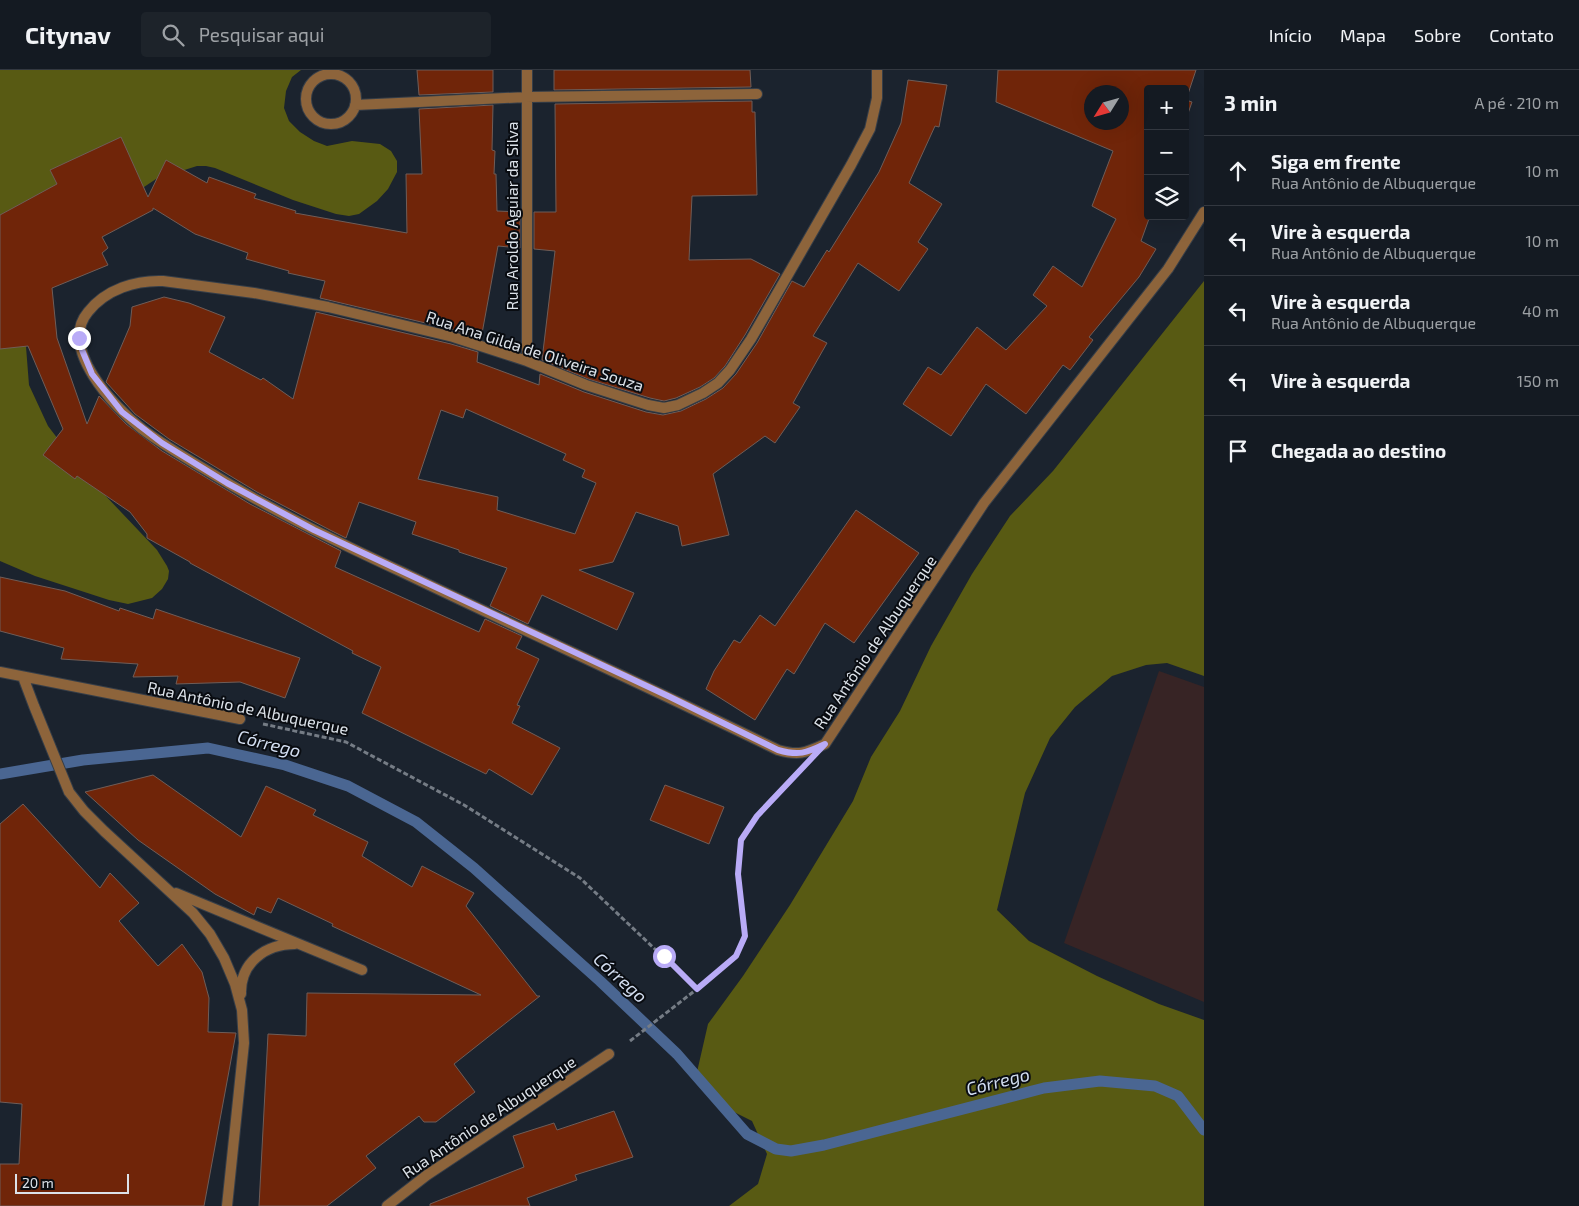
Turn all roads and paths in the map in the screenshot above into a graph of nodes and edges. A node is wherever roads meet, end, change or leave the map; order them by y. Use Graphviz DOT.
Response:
graph roads {
  1 [pos="527,70"];
  2 [pos="878,70"];
  3 [pos="757,94"];
  4 [pos="527,97"];
  5 [pos="355,105"];
  6 [pos="1204,212"];
  7 [pos="527,361"];
  8 [pos="0,672"];
  9 [pos="23,677"];
  10 [pos="240,719"];
  11 [pos="825,744"];
  12 [pos="169,890"];
  13 [pos="301,945"];
  14 [pos="362,970"];
  15 [pos="697,989"];
  16 [pos="242,1010"];
  17 [pos="624,1046"];
  18 [pos="608,1054"];
  19 [pos="227,1206"];
  20 [pos="387,1206"];
  1 -- 4 [label="street, Rua Aroldo Aguiar da Silva"];
  2 -- 7 [label="street, Rua Ana Gilda de Oliveira Souza"];
  3 -- 4 [label="street"];
  4 -- 5 [label="street"];
  4 -- 7 [label="street, Rua Aroldo Aguiar da Silva"];
  5 -- 5 [label="street"];
  6 -- 11 [label="street, Rua Antônio de Albuquerque"];
  7 -- 11 [label="street, Rua Ana Gilda de Oliveira Souza"];
  8 -- 9 [label="street, Rua Antônio de Albuquerque"];
  9 -- 10 [label="street, Rua Antônio de Albuquerque"];
  9 -- 12 [label="street"];
  10 -- 15 [label="path, Rua Antônio de Albuquerque"];
  11 -- 15 [label="path, Rua Antônio de Albuquerque"];
  12 -- 13 [label="street"];
  12 -- 16 [label="street"];
  13 -- 14 [label="street"];
  13 -- 16 [label="street"];
  15 -- 17 [label="path"];
  16 -- 19 [label="street"];
  18 -- 20 [label="street, Rua Antônio de Albuquerque"];
}
